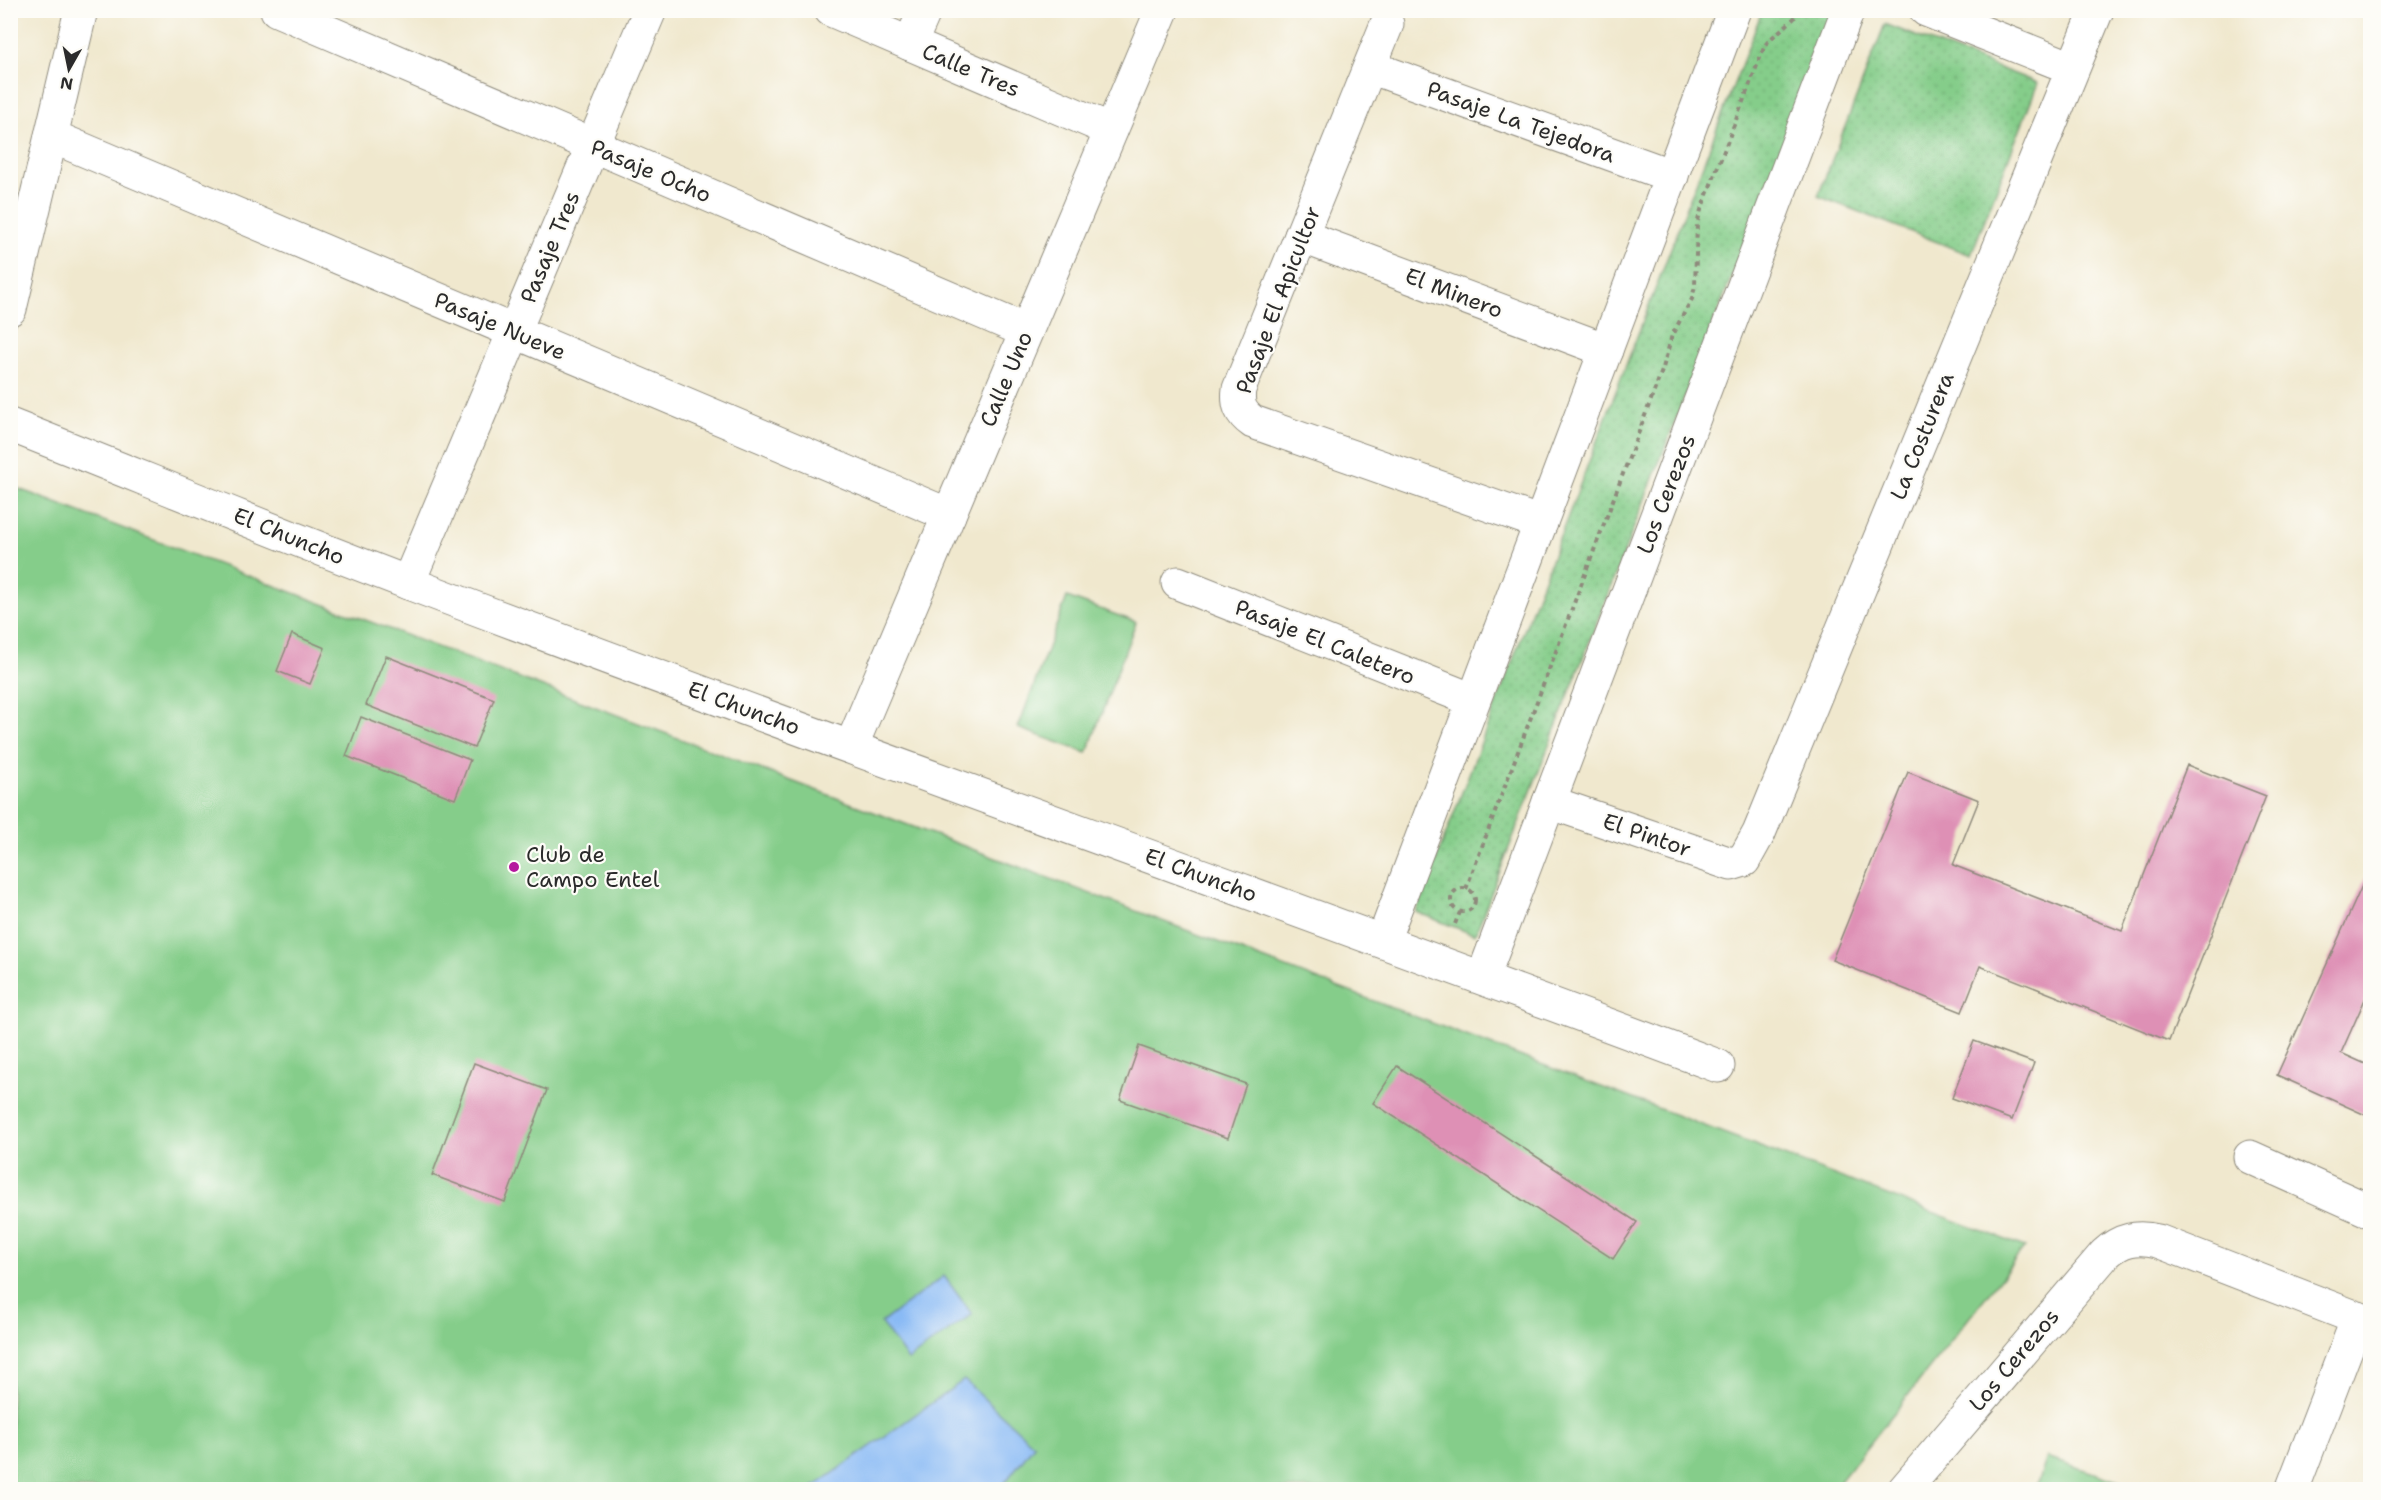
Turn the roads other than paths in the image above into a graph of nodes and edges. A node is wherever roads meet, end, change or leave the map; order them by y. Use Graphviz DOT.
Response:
graph roads {
  1 [pos="81,10"];
  2 [pos="277,10"];
  3 [pos="650,10"];
  4 [pos="831,10"];
  5 [pos="925,10"];
  6 [pos="1162,10"];
  7 [pos="1734,10"];
  8 [pos="1848,10"];
  9 [pos="1926,10"];
  10 [pos="2097,10"];
  11 [pos="1387,24"];
  12 [pos="910,44"];
  13 [pos="1370,67"];
  14 [pos="2072,68"];
  15 [pos="1111,129"];
  16 [pos="51,136"];
  17 [pos="593,146"];
  18 [pos="1672,176"];
  19 [pos="1301,236"];
  20 [pos="10,309"];
  21 [pos="1026,331"];
  22 [pos="514,332"];
  23 [pos="1606,350"];
  24 [pos="10,425"];
  25 [pos="949,515"];
  26 [pos="1541,523"];
  27 [pos="408,583"];
  28 [pos="1178,583"];
  29 [pos="1473,700"];
  30 [pos="851,747"];
  31 [pos="1549,802"];
  32 [pos="1744,860"];
  33 [pos="1383,941"];
  34 [pos="1483,977"];
  35 [pos="1718,1066"];
  36 [pos="2250,1157"];
  37 [pos="2370,1211"];
  38 [pos="2364,1321"];
  39 [pos="1904,1490"];
  40 [pos="2292,1490"];
  1 -- 16 [label="street"];
  2 -- 17 [label="street, Pasaje Ocho"];
  3 -- 17 [label="street, Pasaje Tres"];
  4 -- 12 [label="street, Calle Tres"];
  5 -- 12 [label="street"];
  6 -- 15 [label="street, Calle Uno"];
  7 -- 18 [label="street"];
  8 -- 31 [label="street, Los Cerezos"];
  9 -- 14 [label="street"];
  10 -- 14 [label="street, La Costurera"];
  11 -- 13 [label="street, Pasaje El Apicultor"];
  12 -- 15 [label="street, Calle Tres"];
  13 -- 18 [label="street, Pasaje La Tejedora"];
  13 -- 19 [label="street, Pasaje El Apicultor"];
  14 -- 32 [label="street, La Costurera"];
  15 -- 21 [label="street, Calle Uno"];
  16 -- 20 [label="street"];
  16 -- 22 [label="street, Pasaje Nueve"];
  17 -- 21 [label="street, Pasaje Ocho"];
  17 -- 22 [label="street, Pasaje Tres"];
  18 -- 23 [label="street"];
  19 -- 23 [label="street, El Minero"];
  19 -- 26 [label="street, Pasaje El Apicultor"];
  21 -- 25 [label="street, Calle Uno"];
  22 -- 25 [label="street, Pasaje Nueve"];
  22 -- 27 [label="street, Pasaje Tres"];
  23 -- 26 [label="street"];
  24 -- 27 [label="street, El Chuncho"];
  25 -- 30 [label="street, Calle Uno"];
  26 -- 29 [label="street"];
  27 -- 30 [label="street, El Chuncho"];
  28 -- 29 [label="street, Pasaje El Caletero"];
  29 -- 33 [label="street"];
  30 -- 33 [label="street, El Chuncho"];
  31 -- 32 [label="street, El Pintor"];
  31 -- 34 [label="street, Los Cerezos"];
  33 -- 34 [label="street, El Chuncho"];
  34 -- 35 [label="street, El Chuncho"];
  36 -- 37 [label="street"];
  38 -- 39 [label="street, Los Cerezos"];
  38 -- 40 [label="street"];
}
